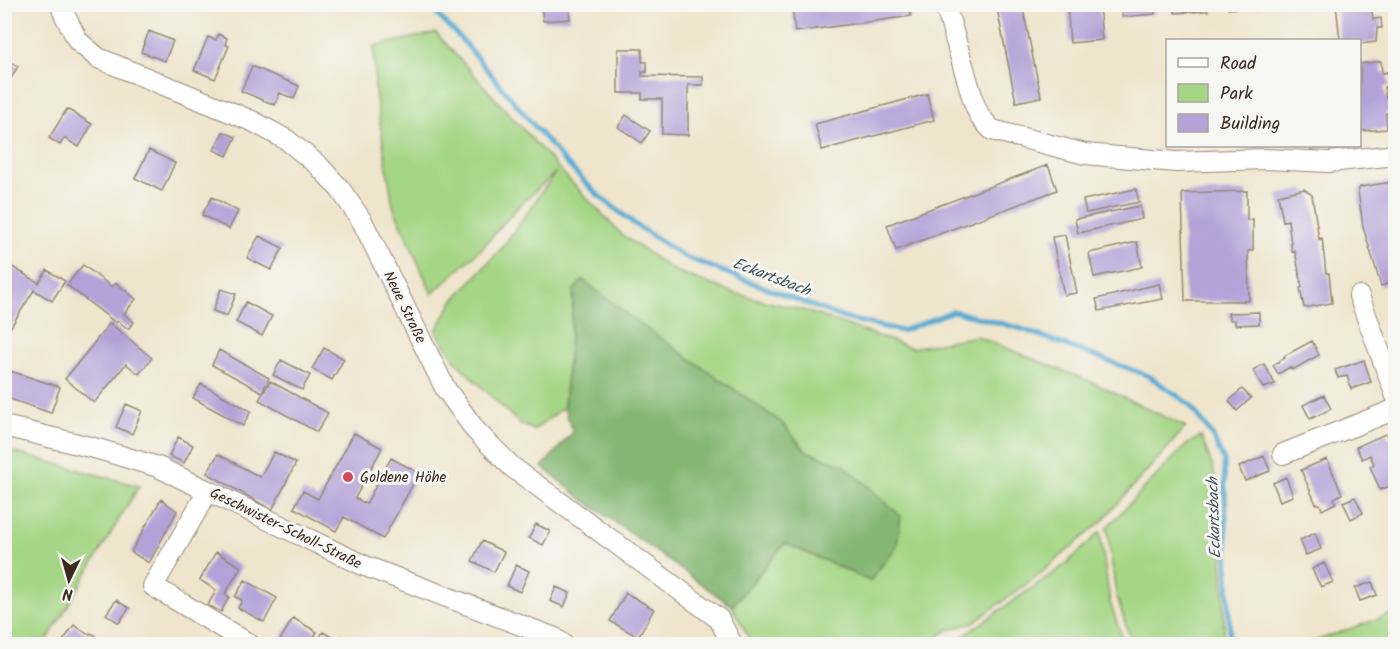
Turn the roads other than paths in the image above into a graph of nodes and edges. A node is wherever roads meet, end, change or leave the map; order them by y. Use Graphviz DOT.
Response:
graph roads {
  1 [pos="62,4"];
  2 [pos="945,4"];
  3 [pos="1395,155"];
  4 [pos="1359,296"];
  5 [pos="1395,396"];
  6 [pos="1395,409"];
  7 [pos="4,426"];
  8 [pos="1283,454"];
  9 [pos="208,491"];
  10 [pos="249,645"];
  11 [pos="563,645"];
  12 [pos="732,645"];
  1 -- 12 [label="street, Neue Straße"];
  2 -- 3 [label="street"];
  4 -- 5 [label="street"];
  6 -- 8 [label="street"];
  7 -- 9 [label="street, Geschwister-Scholl-Straße"];
  9 -- 10 [label="street"];
  9 -- 11 [label="street, Geschwister-Scholl-Straße"];
}
